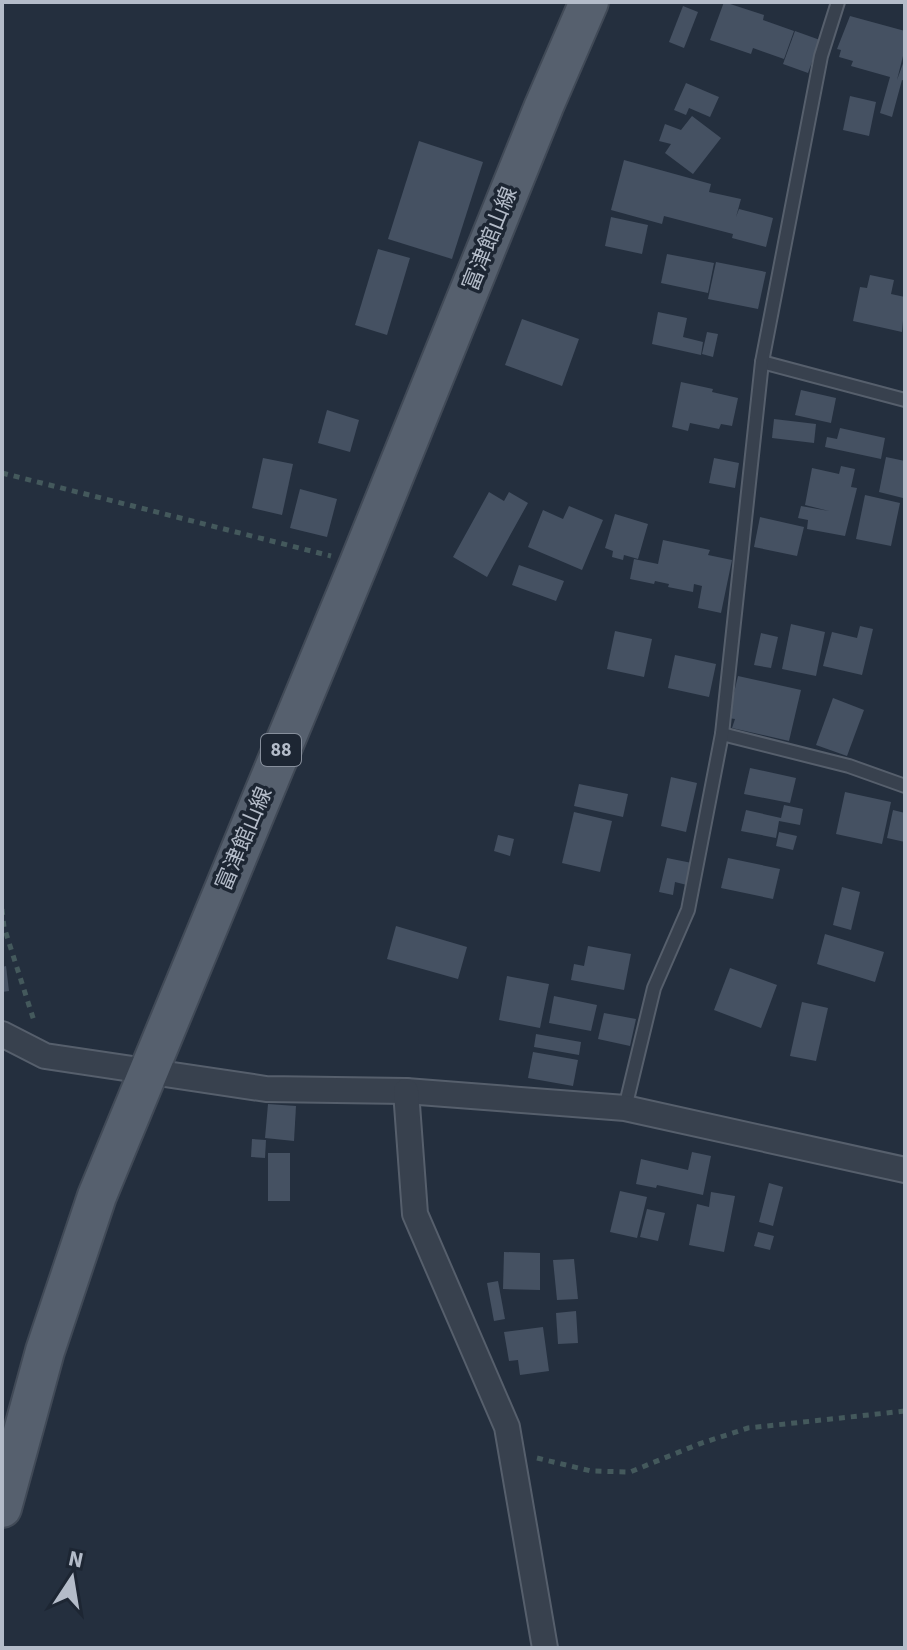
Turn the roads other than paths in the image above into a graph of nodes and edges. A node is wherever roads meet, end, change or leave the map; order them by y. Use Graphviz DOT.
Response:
graph roads {
  1 [pos="589,2"];
  2 [pos="838,2"];
  3 [pos="762,362"];
  4 [pos="905,400"];
  5 [pos="722,734"];
  6 [pos="905,786"];
  7 [pos="2,1034"];
  8 [pos="146,1072"];
  9 [pos="406,1091"];
  10 [pos="625,1108"];
  11 [pos="905,1170"];
  12 [pos="2,1508"];
  13 [pos="545,1648"];
  1 -- 8 [label="main road, 富津館山線 / 88"];
  2 -- 3 [label="lane"];
  3 -- 4 [label="lane"];
  3 -- 5 [label="lane"];
  5 -- 6 [label="lane"];
  5 -- 10 [label="lane"];
  7 -- 8 [label="street"];
  8 -- 9 [label="street"];
  8 -- 12 [label="main road, 富津館山線 / 88"];
  9 -- 10 [label="street"];
  9 -- 13 [label="street"];
  10 -- 11 [label="street"];
}
